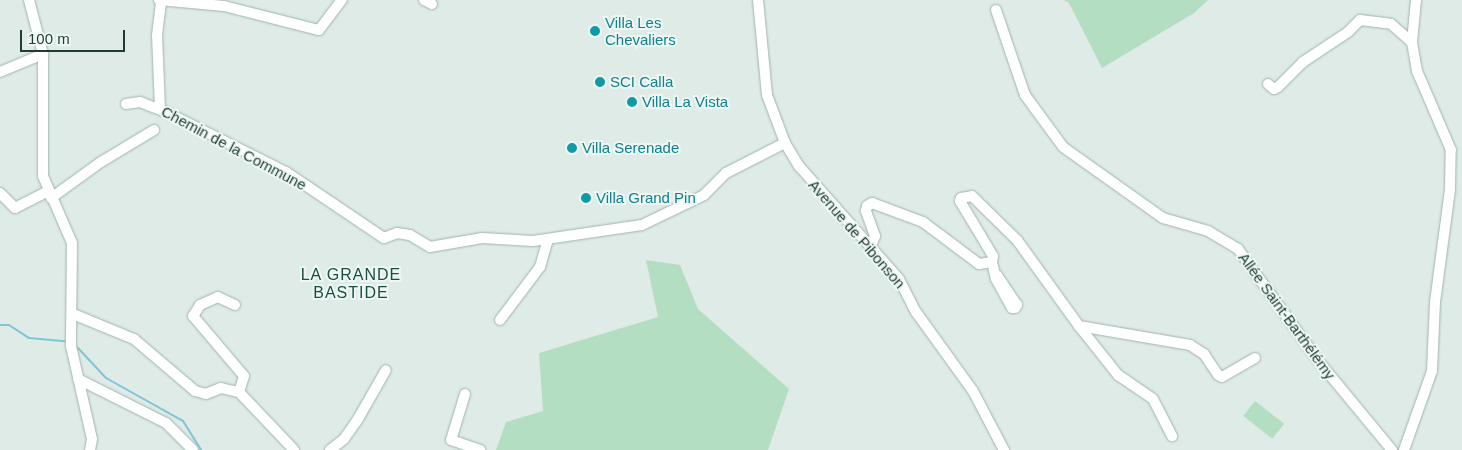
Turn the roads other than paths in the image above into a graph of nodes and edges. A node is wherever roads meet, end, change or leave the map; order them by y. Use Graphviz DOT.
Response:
graph roads {
  1 [pos="29,0"];
  2 [pos="160,0"];
  3 [pos="342,0"];
  4 [pos="758,0"];
  5 [pos="1416,0"];
  6 [pos="224,3"];
  7 [pos="996,10"];
  8 [pos="1412,42"];
  9 [pos="44,54"];
  10 [pos="0,72"];
  11 [pos="1268,84"];
  12 [pos="126,104"];
  13 [pos="160,109"];
  14 [pos="154,130"];
  15 [pos="785,143"];
  16 [pos="0,193"];
  17 [pos="50,194"];
  18 [pos="548,239"];
  19 [pos="870,248"];
  20 [pos="992,262"];
  21 [pos="997,275"];
  22 [pos="235,305"];
  23 [pos="73,314"];
  24 [pos="500,320"];
  25 [pos="1079,326"];
  26 [pos="1255,358"];
  27 [pos="386,370"];
  28 [pos="78,379"];
  29 [pos="238,392"];
  30 [pos="465,394"];
  31 [pos="1172,436"];
  32 [pos="90,450"];
  33 [pos="193,450"];
  34 [pos="294,450"];
  35 [pos="330,450"];
  36 [pos="480,450"];
  37 [pos="1004,450"];
  38 [pos="1392,450"];
  39 [pos="1404,450"];
  1 -- 9 [label="street"];
  2 -- 6 [label="street"];
  2 -- 13 [label="street"];
  3 -- 6 [label="street"];
  4 -- 15 [label="street, Avenue de Pibonson"];
  5 -- 8 [label="street"];
  7 -- 38 [label="street, Allée Saint-Barthélémy"];
  8 -- 11 [label="street"];
  8 -- 39 [label="street"];
  9 -- 10 [label="street"];
  9 -- 17 [label="street"];
  12 -- 13 [label="street, Chemin de la Commune"];
  13 -- 18 [label="street, Chemin de la Commune"];
  14 -- 17 [label="street"];
  15 -- 18 [label="street, Chemin de la Commune"];
  15 -- 19 [label="street, Avenue de Pibonson"];
  16 -- 17 [label="street"];
  17 -- 23 [label="street"];
  18 -- 24 [label="street"];
  19 -- 20 [label="street"];
  19 -- 37 [label="street, Avenue de Pibonson"];
  20 -- 21 [label="street"];
  20 -- 25 [label="street"];
  22 -- 29 [label="street"];
  23 -- 28 [label="street"];
  23 -- 29 [label="street"];
  25 -- 26 [label="street"];
  25 -- 31 [label="street"];
  27 -- 35 [label="street"];
  28 -- 32 [label="street"];
  28 -- 33 [label="street"];
  29 -- 34 [label="street"];
  30 -- 36 [label="street"];
}
